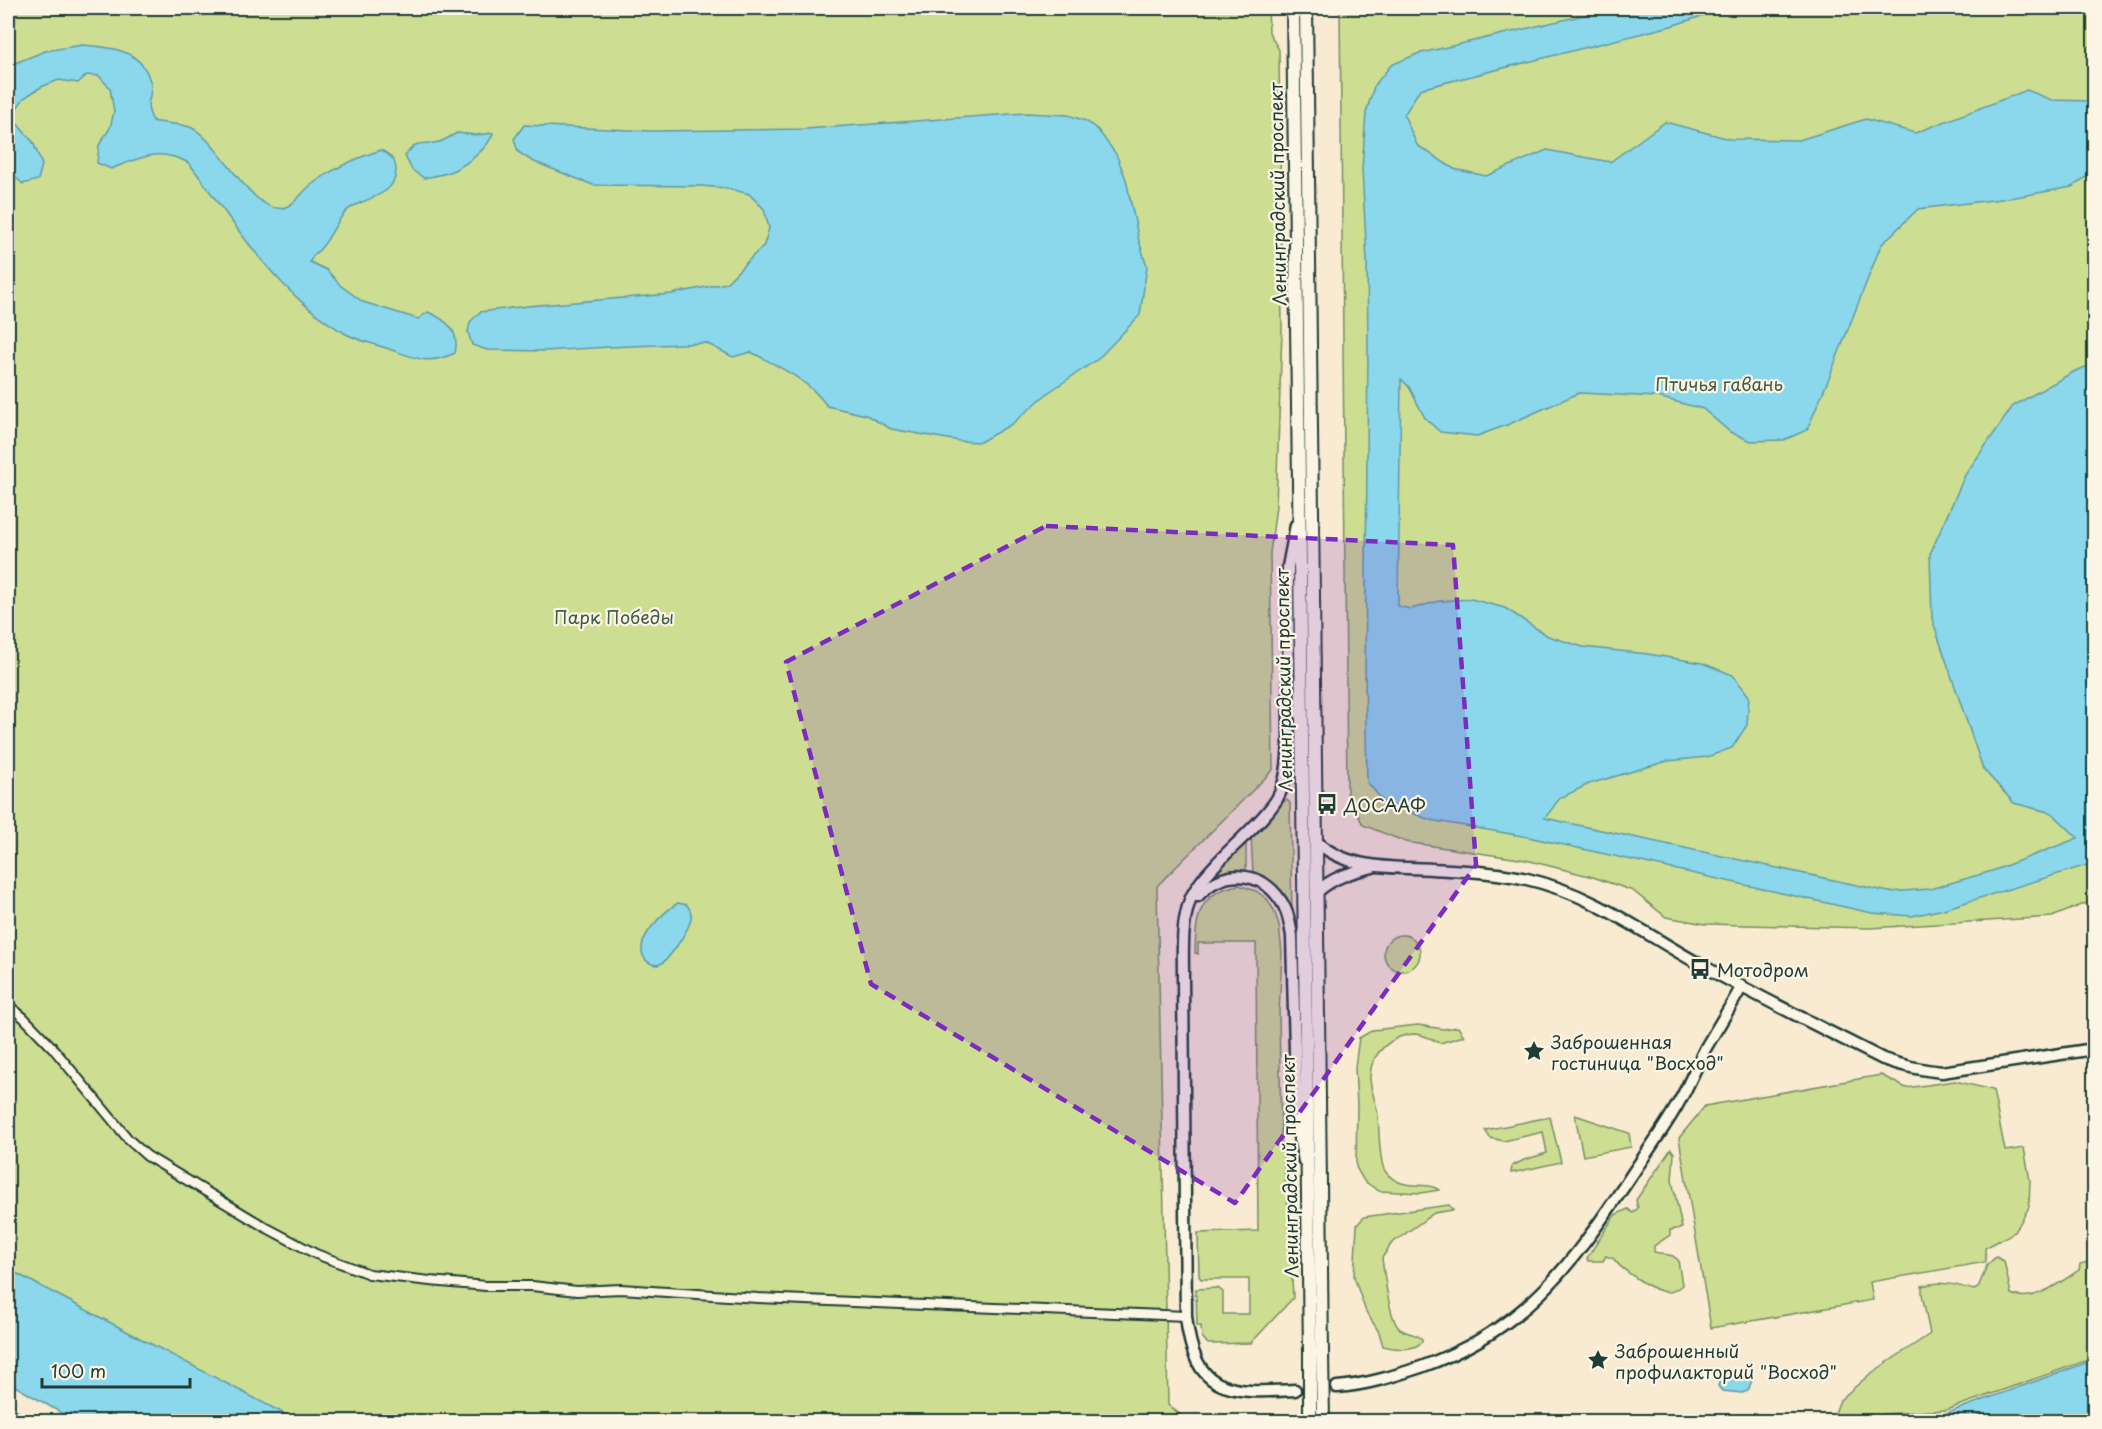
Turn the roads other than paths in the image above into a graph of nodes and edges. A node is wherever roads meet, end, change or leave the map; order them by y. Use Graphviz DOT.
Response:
graph roads {
  1 [pos="1293,8"];
  2 [pos="1306,8"];
  3 [pos="1299,507"];
  4 [pos="1316,841"];
  5 [pos="1376,867"];
  6 [pos="1317,892"];
  7 [pos="1186,917"];
  8 [pos="1742,986"];
  9 [pos="8,1005"];
  10 [pos="2094,1049"];
  11 [pos="1307,1177"];
  12 [pos="1186,1316"];
  13 [pos="1316,1352"];
  14 [pos="1337,1387"];
  15 [pos="1295,1390"];
  16 [pos="1310,1422"];
  17 [pos="1323,1422"];
  1 -- 3 [label="main road, Ленинградский проспект"];
  2 -- 4 [label="main road, Ленинградский проспект"];
  3 -- 7 [label="street"];
  3 -- 11 [label="main road, Ленинградский проспект"];
  4 -- 5 [label="street"];
  4 -- 6 [label="main road, Ленинградский проспект"];
  5 -- 6 [label="street"];
  5 -- 8 [label="street"];
  6 -- 13 [label="main road, Ленинградский проспект"];
  7 -- 11 [label="street"];
  7 -- 12 [label="street"];
  8 -- 10 [label="street"];
  8 -- 14 [label="street"];
  9 -- 12 [label="street"];
  11 -- 13 [label="main road, Ленинградский проспект"];
  12 -- 15 [label="street"];
  13 -- 16 [label="main road, bridge"];
  13 -- 17 [label="main road, bridge"];
}
